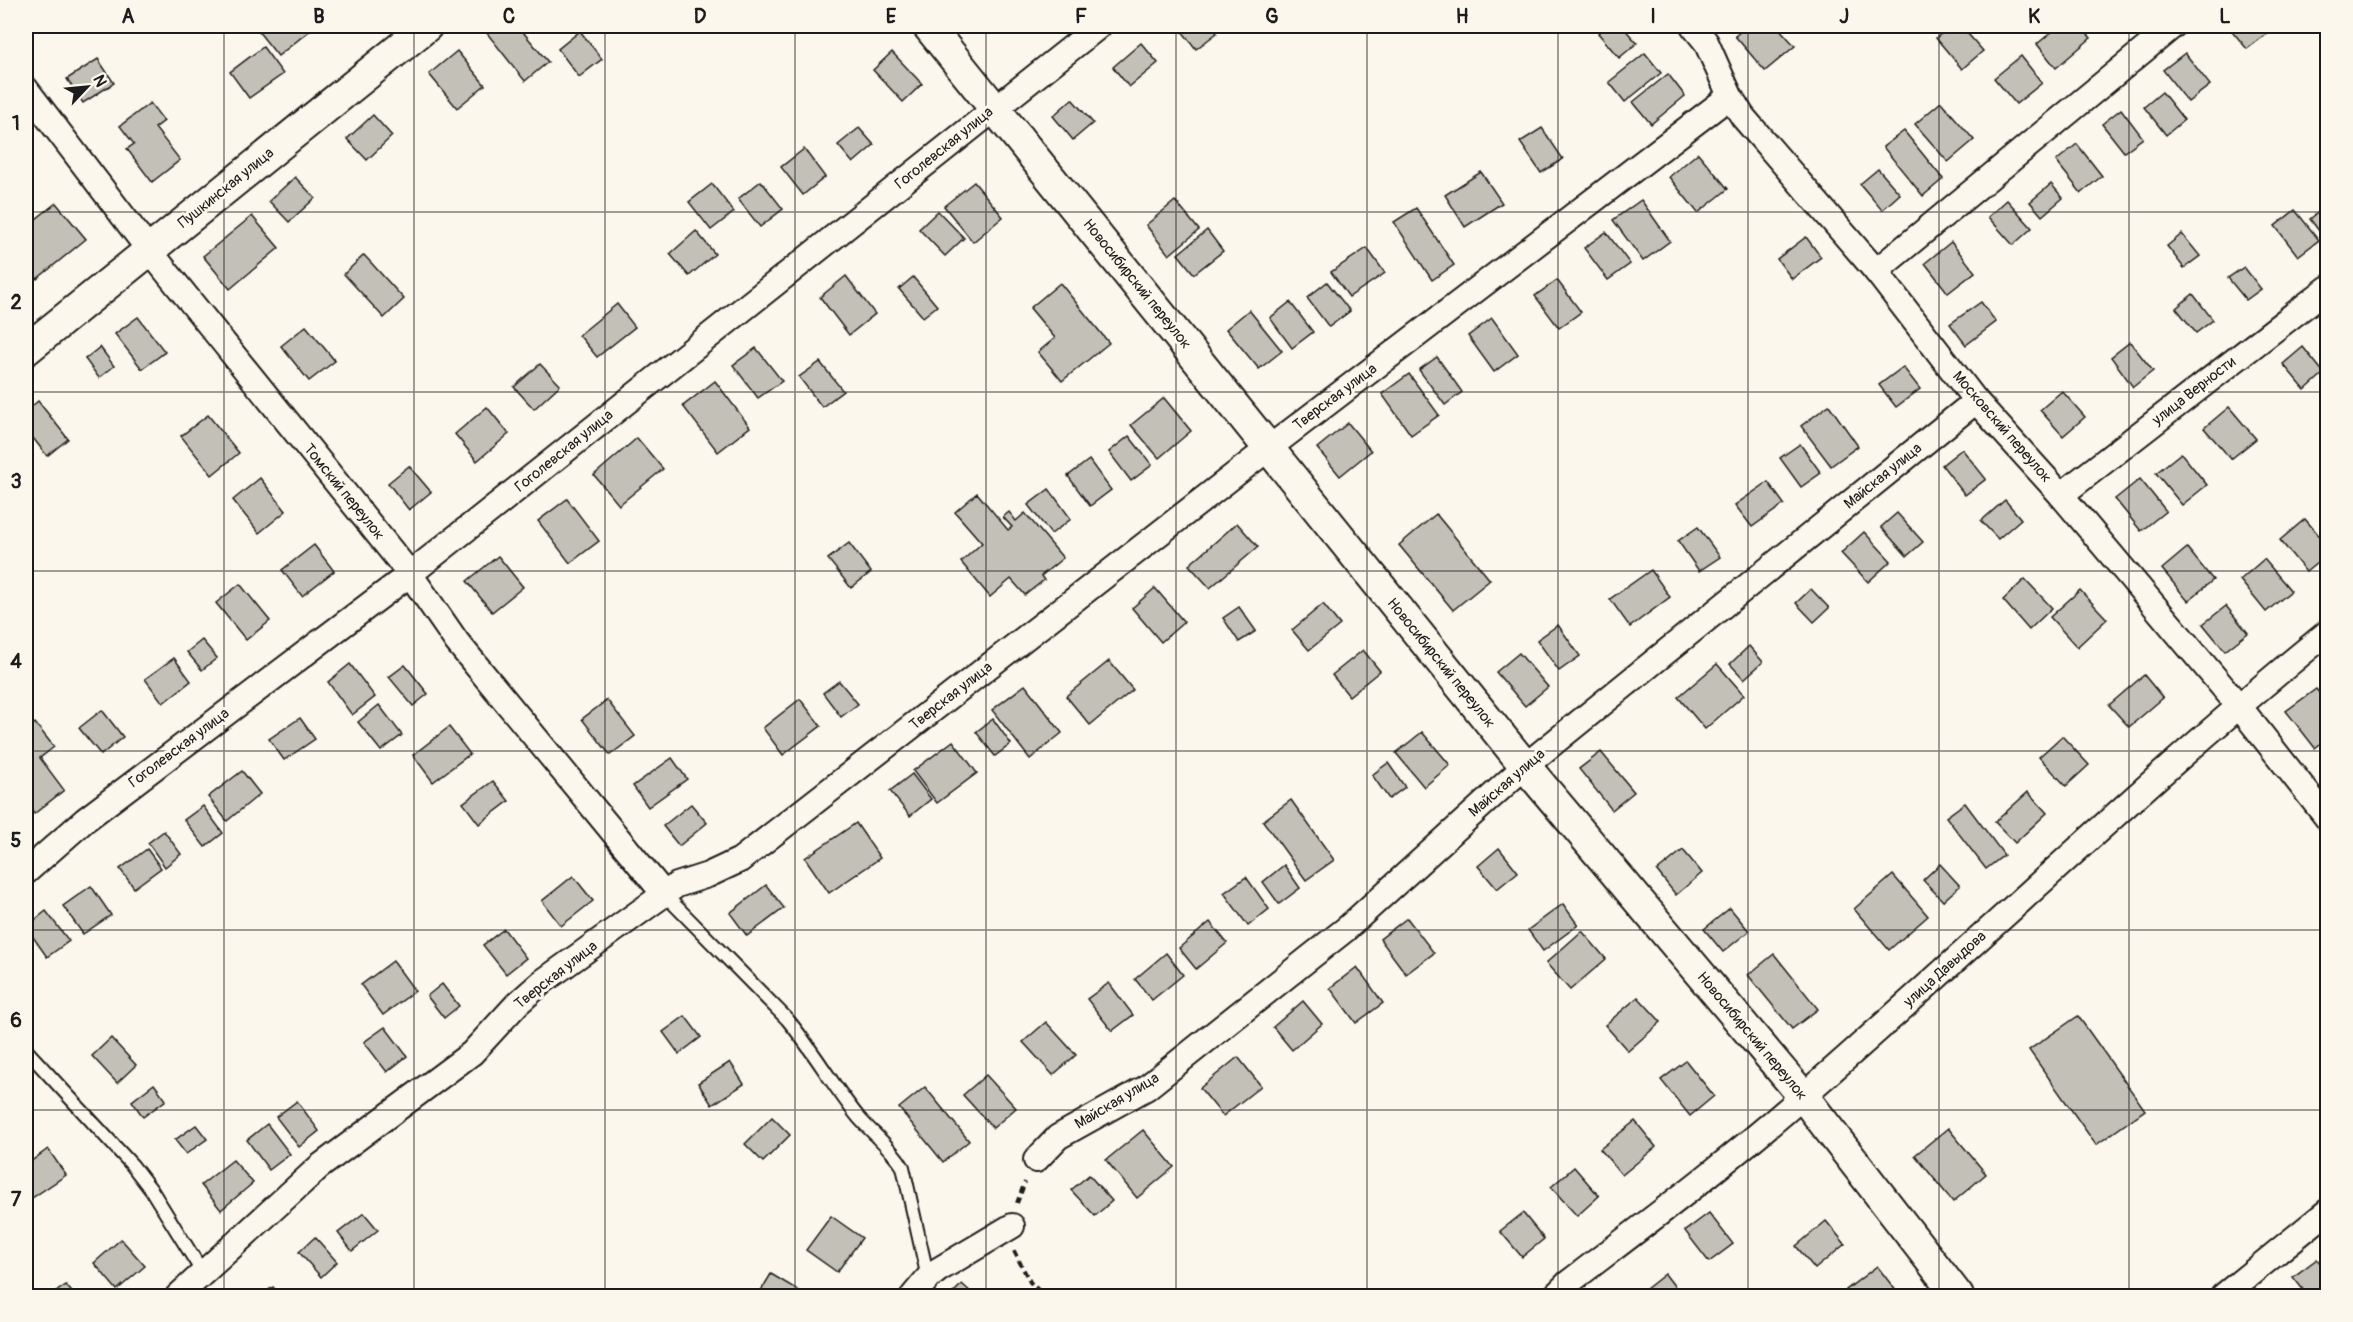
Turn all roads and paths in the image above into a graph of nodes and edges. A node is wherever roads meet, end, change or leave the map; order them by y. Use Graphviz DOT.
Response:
graph roads {
  1 [pos="427,26"];
  2 [pos="928,26"];
  3 [pos="1098,26"];
  4 [pos="1697,26"];
  5 [pos="2173,26"];
  6 [pos="26,89"];
  7 [pos="1730,96"];
  8 [pos="994,107"];
  9 [pos="149,250"];
  10 [pos="1876,271"];
  11 [pos="2328,288"];
  12 [pos="26,350"];
  13 [pos="1976,400"];
  14 [pos="1269,448"];
  15 [pos="2061,495"];
  16 [pos="410,574"];
  17 [pos="2328,632"];
  18 [pos="2238,705"];
  19 [pos="1525,766"];
  20 [pos="2328,819"];
  21 [pos="26,872"];
  22 [pos="664,894"];
  23 [pos="26,1050"];
  24 [pos="1803,1096"];
  25 [pos="1035,1160"];
  26 [pos="2328,1211"];
  27 [pos="1012,1226"];
  28 [pos="202,1273"];
  29 [pos="928,1278"];
  30 [pos="178,1296"];
  31 [pos="913,1296"];
  32 [pos="1555,1296"];
  33 [pos="1958,1296"];
  34 [pos="2223,1296"];
  1 -- 9 [label="street, Пушкинская улица"];
  2 -- 8 [label="street, Новосибирский переулок"];
  3 -- 8 [label="street, Гоголевская улица"];
  4 -- 7 [label="street, Московский переулок"];
  5 -- 10 [label="street"];
  6 -- 9 [label="street, Томский переулок"];
  7 -- 10 [label="street, Московский переулок"];
  7 -- 14 [label="street, Тверская улица"];
  8 -- 14 [label="street, Новосибирский переулок"];
  8 -- 16 [label="street, Гоголевская улица"];
  9 -- 12 [label="street, Пушкинская улица"];
  9 -- 16 [label="street, Томский переулок"];
  10 -- 13 [label="street, Московский переулок"];
  11 -- 15 [label="street, улица Верности"];
  13 -- 15 [label="street, Московский переулок"];
  13 -- 19 [label="street, Майская улица"];
  14 -- 19 [label="street, Новосибирский переулок"];
  14 -- 22 [label="street, Тверская улица"];
  15 -- 18 [label="street, Московский переулок"];
  16 -- 21 [label="street, Гоголевская улица"];
  16 -- 22 [label="street, Томский переулок"];
  17 -- 18 [label="street, улица Давыдова"];
  18 -- 20 [label="street, Московский переулок"];
  18 -- 24 [label="street, улица Давыдова"];
  19 -- 24 [label="street, Новосибирский переулок"];
  19 -- 25 [label="street, Майская улица"];
  22 -- 28 [label="street, Тверская улица"];
  22 -- 29 [label="lane"];
  23 -- 28 [label="lane"];
  24 -- 32 [label="street, улица Давыдова"];
  24 -- 33 [label="street, Новосибирский переулок"];
  26 -- 34 [label="street"];
  27 -- 29 [label="street"];
  28 -- 30 [label="street, Тверская улица"];
  29 -- 31 [label="street"];
}
